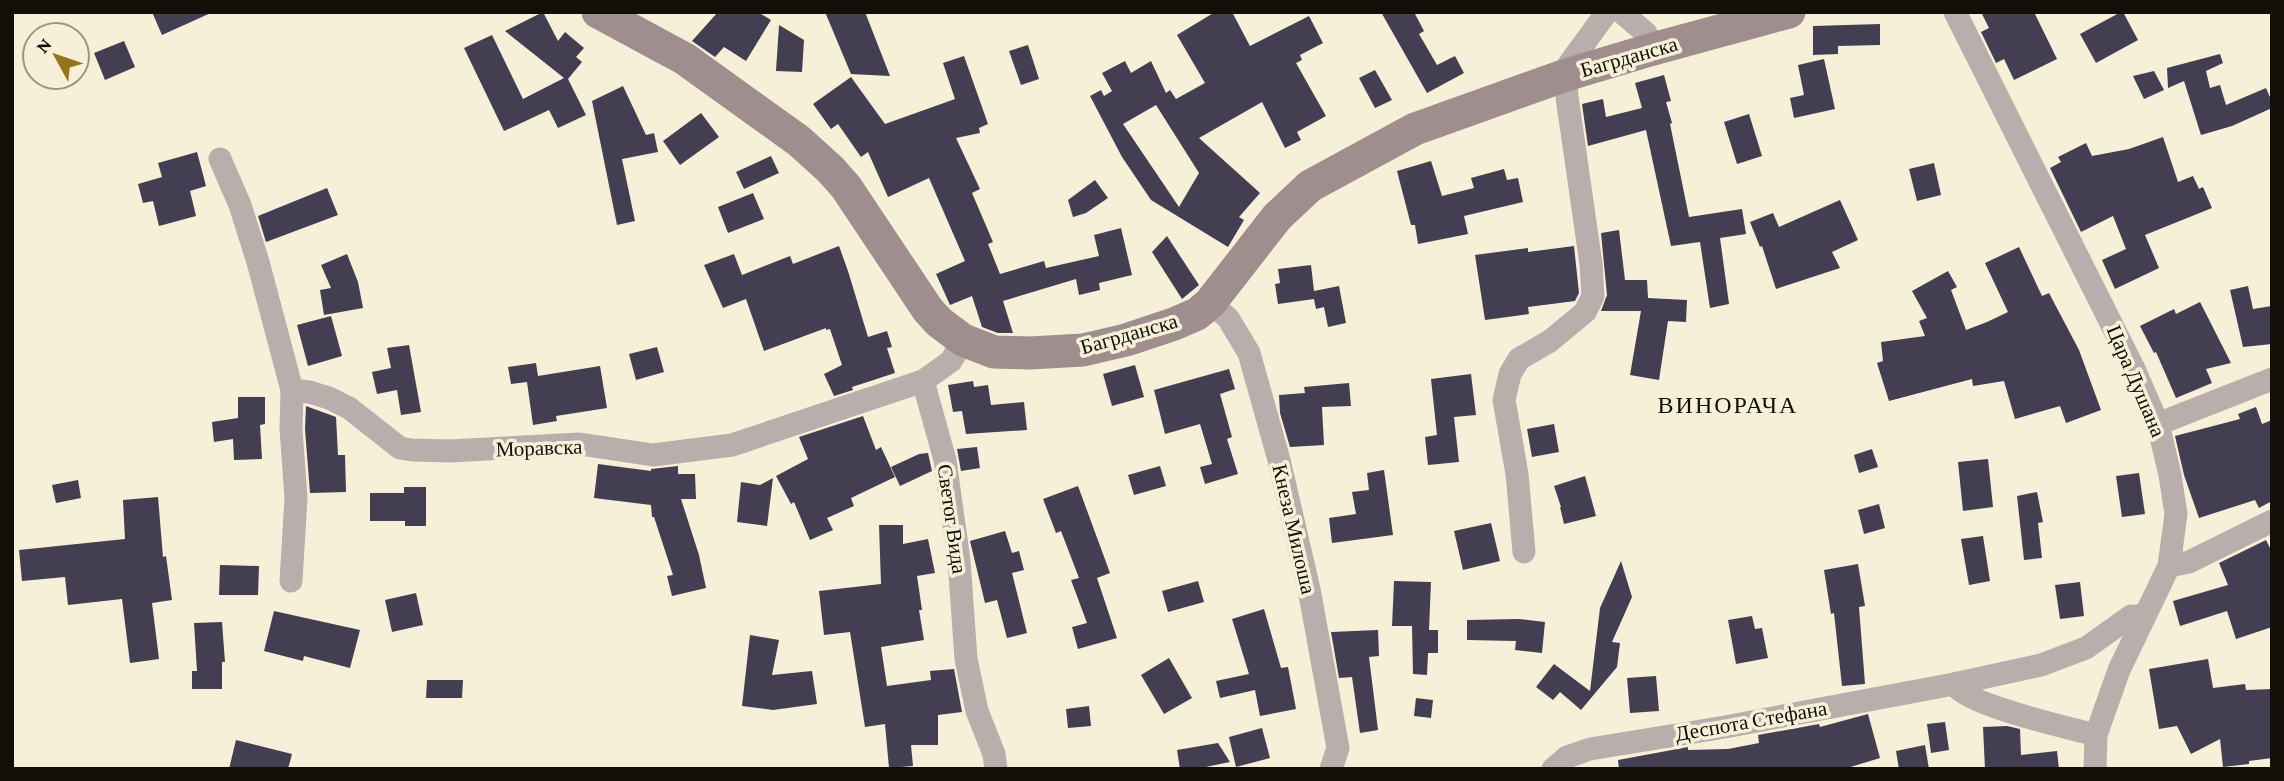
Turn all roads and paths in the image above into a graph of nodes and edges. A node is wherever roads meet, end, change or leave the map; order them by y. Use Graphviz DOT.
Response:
graph roads {
  1 [pos="598,12"];
  2 [pos="1607,12"];
  3 [pos="1621,12"];
  4 [pos="1789,12"];
  5 [pos="1955,12"];
  6 [pos="1653,49"];
  7 [pos="1566,75"];
  8 [pos="220,159"];
  9 [pos="1210,303"];
  10 [pos="963,340"];
  11 [pos="923,381"];
  12 [pos="2270,385"];
  13 [pos="292,390"];
  14 [pos="2158,425"];
  15 [pos="2272,521"];
  16 [pos="1524,552"];
  17 [pos="2169,566"];
  18 [pos="291,581"];
  19 [pos="2144,616"];
  20 [pos="1954,684"];
  21 [pos="2096,735"];
  22 [pos="996,769"];
  23 [pos="1331,769"];
  24 [pos="1553,769"];
  25 [pos="2095,769"];
  1 -- 10 [label="street, Багрданска"];
  2 -- 7 [label="street"];
  3 -- 6 [label="street"];
  4 -- 6 [label="street, Багрданска"];
  5 -- 14 [label="street, Цара Душана"];
  6 -- 7 [label="street, Багрданска"];
  7 -- 9 [label="street, Багрданска"];
  7 -- 16 [label="street"];
  8 -- 13 [label="street"];
  9 -- 10 [label="street, Багрданска"];
  9 -- 23 [label="street, Кнеза Милоша"];
  10 -- 11 [label="street, Моравска"];
  11 -- 13 [label="street, Моравска"];
  11 -- 22 [label="street, Светог Вида"];
  12 -- 14 [label="street"];
  13 -- 18 [label="street"];
  14 -- 17 [label="street, Цара Душана"];
  15 -- 17 [label="street"];
  17 -- 19 [label="street, Цара Душана"];
  19 -- 20 [label="street, Деспота Стефана"];
  19 -- 21 [label="street, Цара Душана"];
  20 -- 21 [label="street"];
  20 -- 24 [label="street, Деспота Стефана"];
  21 -- 25 [label="street, Цара Душана"];
}
